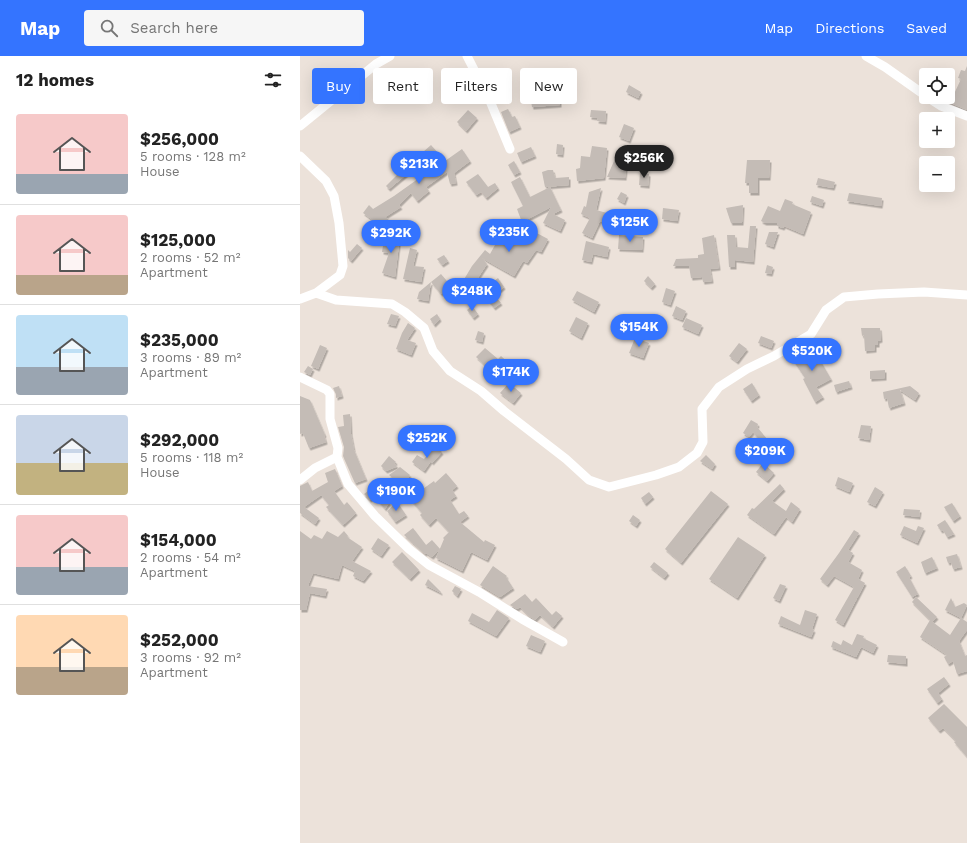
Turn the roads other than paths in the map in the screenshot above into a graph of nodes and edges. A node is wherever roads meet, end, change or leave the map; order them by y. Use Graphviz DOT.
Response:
graph roads {
  1 [pos="390,56"];
  2 [pos="467,56"];
  3 [pos="866,56"];
  4 [pos="919,92"];
  5 [pos="938,104"];
  6 [pos="967,116"];
  7 [pos="300,126"];
  8 [pos="510,149"];
  9 [pos="300,156"];
  10 [pos="316,293"];
  11 [pos="967,294"];
  12 [pos="300,299"];
  13 [pos="300,377"];
  14 [pos="337,457"];
  15 [pos="300,480"];
  16 [pos="563,642"];
  1 -- 7 [label="street"];
  2 -- 8 [label="street"];
  3 -- 4 [label="street"];
  5 -- 6 [label="street"];
  9 -- 10 [label="street"];
  10 -- 11 [label="street"];
  10 -- 12 [label="street"];
  13 -- 14 [label="street"];
  14 -- 15 [label="street"];
  14 -- 16 [label="street"];
}
